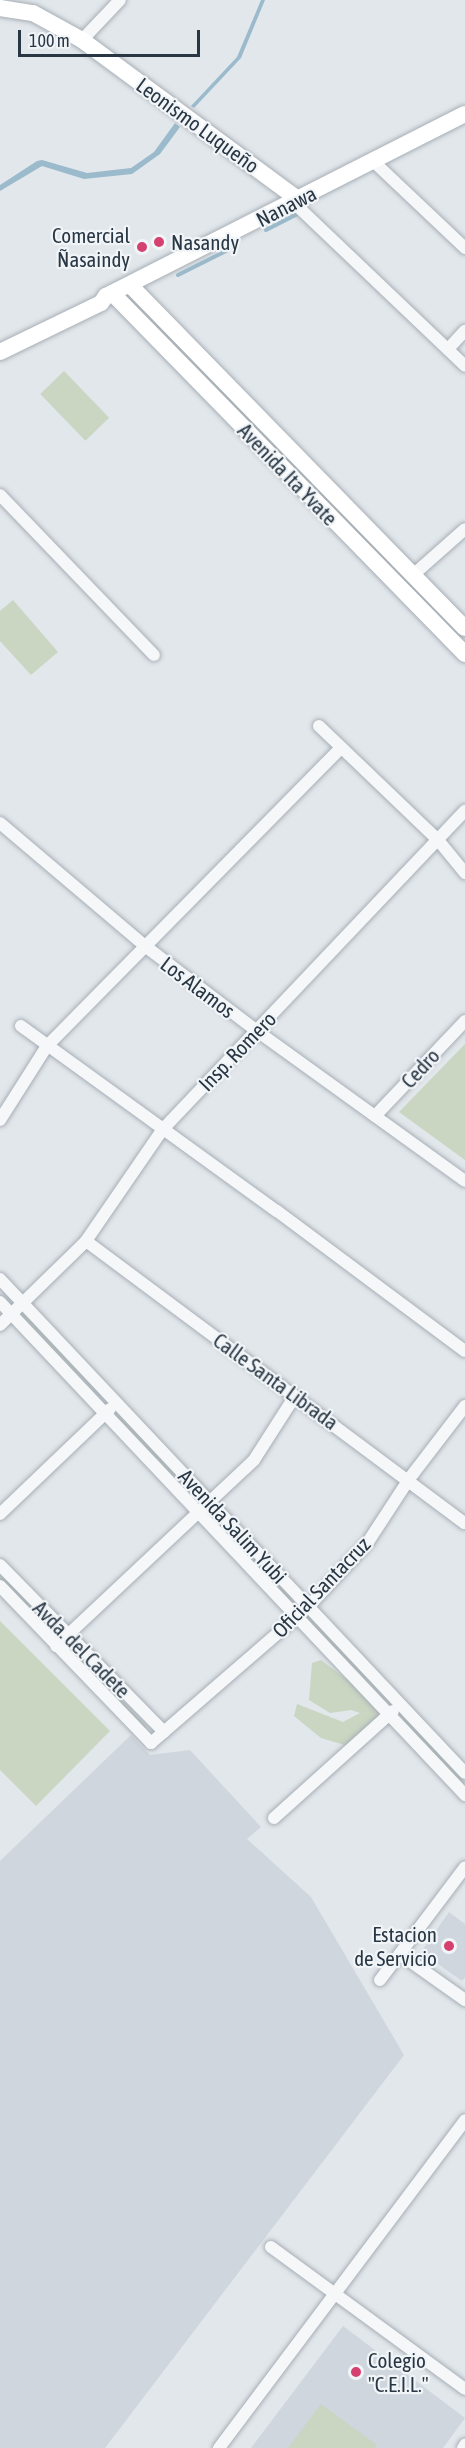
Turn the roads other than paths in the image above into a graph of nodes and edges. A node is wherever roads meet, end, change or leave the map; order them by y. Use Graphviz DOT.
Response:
graph roads {
  1 [pos="120,0"];
  2 [pos="0,8"];
  3 [pos="82,40"];
  4 [pos="465,114"];
  5 [pos="373,161"];
  6 [pos="296,201"];
  7 [pos="465,248"];
  8 [pos="130,285"];
  9 [pos="109,295"];
  10 [pos="465,331"];
  11 [pos="0,342"];
  12 [pos="448,349"];
  13 [pos="0,352"];
  14 [pos="465,366"];
  15 [pos="282,443"];
  16 [pos="269,454"];
  17 [pos="0,495"];
  18 [pos="465,529"];
  19 [pos="413,574"];
  20 [pos="434,596"];
  21 [pos="420,609"];
  22 [pos="465,628"];
  23 [pos="465,654"];
  24 [pos="154,655"];
  25 [pos="319,726"];
  26 [pos="340,749"];
  27 [pos="465,810"];
  28 [pos="0,823"];
  29 [pos="438,840"];
  30 [pos="465,873"];
  31 [pos="145,946"];
  32 [pos="465,1021"];
  33 [pos="21,1026"];
  34 [pos="256,1031"];
  35 [pos="47,1046"];
  36 [pos="375,1116"];
  37 [pos="0,1120"];
  38 [pos="163,1130"];
  39 [pos="465,1181"];
  40 [pos="86,1241"];
  41 [pos="0,1279"];
  42 [pos="0,1302"];
  43 [pos="24,1304"];
  44 [pos="12,1314"];
  45 [pos="0,1325"];
  46 [pos="465,1352"];
  47 [pos="296,1395"];
  48 [pos="117,1403"];
  49 [pos="465,1406"];
  50 [pos="105,1414"];
  51 [pos="408,1479"];
  52 [pos="210,1503"];
  53 [pos="199,1513"];
  54 [pos="0,1514"];
  55 [pos="465,1523"];
  56 [pos="0,1565"];
  57 [pos="0,1586"];
  58 [pos="309,1606"];
  59 [pos="297,1616"];
  60 [pos="67,1636"];
  61 [pos="56,1646"];
  62 [pos="401,1704"];
  63 [pos="389,1714"];
  64 [pos="164,1732"];
  65 [pos="465,1773"];
  66 [pos="465,1795"];
  67 [pos="274,1818"];
  68 [pos="465,1867"];
  69 [pos="400,1954"];
  70 [pos="380,1980"];
  71 [pos="465,2000"];
  72 [pos="465,2121"];
  73 [pos="271,2247"];
  74 [pos="334,2294"];
  75 [pos="465,2389"];
  76 [pos="219,2448"];
  1 -- 3 [label="street"];
  2 -- 3 [label="street, Leonismo Luqueño"];
  3 -- 6 [label="street, Leonismo Luqueño"];
  4 -- 5 [label="street, Nanawa"];
  5 -- 6 [label="street, Nanawa"];
  5 -- 7 [label="street"];
  6 -- 8 [label="street, Nanawa"];
  6 -- 12 [label="street"];
  8 -- 9 [label="street, Nanawa"];
  8 -- 15 [label="street, Avenida Ita Yvate"];
  9 -- 11 [label="street, Nanawa"];
  9 -- 13 [label="street, Nanawa"];
  9 -- 16 [label="street, Avenida Ita Yvate"];
  10 -- 12 [label="street"];
  12 -- 14 [label="street"];
  15 -- 16 [label="street"];
  15 -- 19 [label="street, Avenida Ita Yvate"];
  16 -- 21 [label="street, Avenida Ita Yvate"];
  17 -- 24 [label="street"];
  18 -- 19 [label="street"];
  19 -- 20 [label="street, Avenida Ita Yvate"];
  20 -- 21 [label="street"];
  20 -- 22 [label="street, Avenida Ita Yvate"];
  21 -- 23 [label="street, Avenida Ita Yvate"];
  25 -- 26 [label="street"];
  26 -- 29 [label="street"];
  26 -- 31 [label="street"];
  27 -- 29 [label="street, Insp. Romero"];
  28 -- 31 [label="street, Los Alamos"];
  29 -- 30 [label="street"];
  29 -- 34 [label="street, Insp. Romero"];
  31 -- 34 [label="street, Los Alamos"];
  31 -- 35 [label="street"];
  32 -- 36 [label="street, Cedro"];
  33 -- 35 [label="street"];
  34 -- 36 [label="street, Los Alamos"];
  34 -- 38 [label="street, Insp. Romero"];
  35 -- 37 [label="street"];
  35 -- 38 [label="street"];
  36 -- 39 [label="street, Los Alamos"];
  38 -- 40 [label="street, Insp. Romero"];
  38 -- 46 [label="street"];
  40 -- 43 [label="street, Insp. Romero"];
  40 -- 47 [label="street, Calle Santa Librada"];
  41 -- 43 [label="street, Avenida Salim Yubi"];
  42 -- 44 [label="street, Avenida Salim Yubi"];
  43 -- 44 [label="street, Insp. Romero"];
  43 -- 48 [label="street, Avenida Salim Yubi"];
  44 -- 45 [label="street, Insp. Romero"];
  44 -- 50 [label="street, Avenida Salim Yubi"];
  47 -- 51 [label="street, Calle Santa Librada"];
  47 -- 52 [label="street"];
  48 -- 50 [label="street"];
  48 -- 52 [label="street, Avenida Salim Yubi"];
  49 -- 51 [label="street, Oficial Santacruz"];
  50 -- 53 [label="street, Avenida Salim Yubi"];
  50 -- 54 [label="street"];
  51 -- 55 [label="street, Calle Santa Librada"];
  51 -- 58 [label="street, Oficial Santacruz"];
  52 -- 53 [label="street"];
  52 -- 58 [label="street, Avenida Salim Yubi"];
  53 -- 59 [label="street, Avenida Salim Yubi"];
  53 -- 60 [label="street"];
  56 -- 60 [label="street, Avda. del Cadete"];
  57 -- 61 [label="street"];
  58 -- 59 [label="street, Oficial Santacruz"];
  58 -- 62 [label="street, Avenida Salim Yubi"];
  59 -- 63 [label="street, Avenida Salim Yubi"];
  59 -- 64 [label="street, Oficial Santacruz"];
  60 -- 61 [label="street"];
  60 -- 64 [label="street, Avda. del Cadete"];
  61 -- 64 [label="street, Oficial Santacruz"];
  62 -- 63 [label="street"];
  62 -- 65 [label="street, Avenida Salim Yubi"];
  63 -- 66 [label="street, Avenida Salim Yubi"];
  63 -- 67 [label="street"];
  68 -- 69 [label="street"];
  69 -- 70 [label="street"];
  69 -- 71 [label="street"];
  72 -- 74 [label="street"];
  73 -- 74 [label="street"];
  74 -- 75 [label="street"];
  74 -- 76 [label="street"];
}
